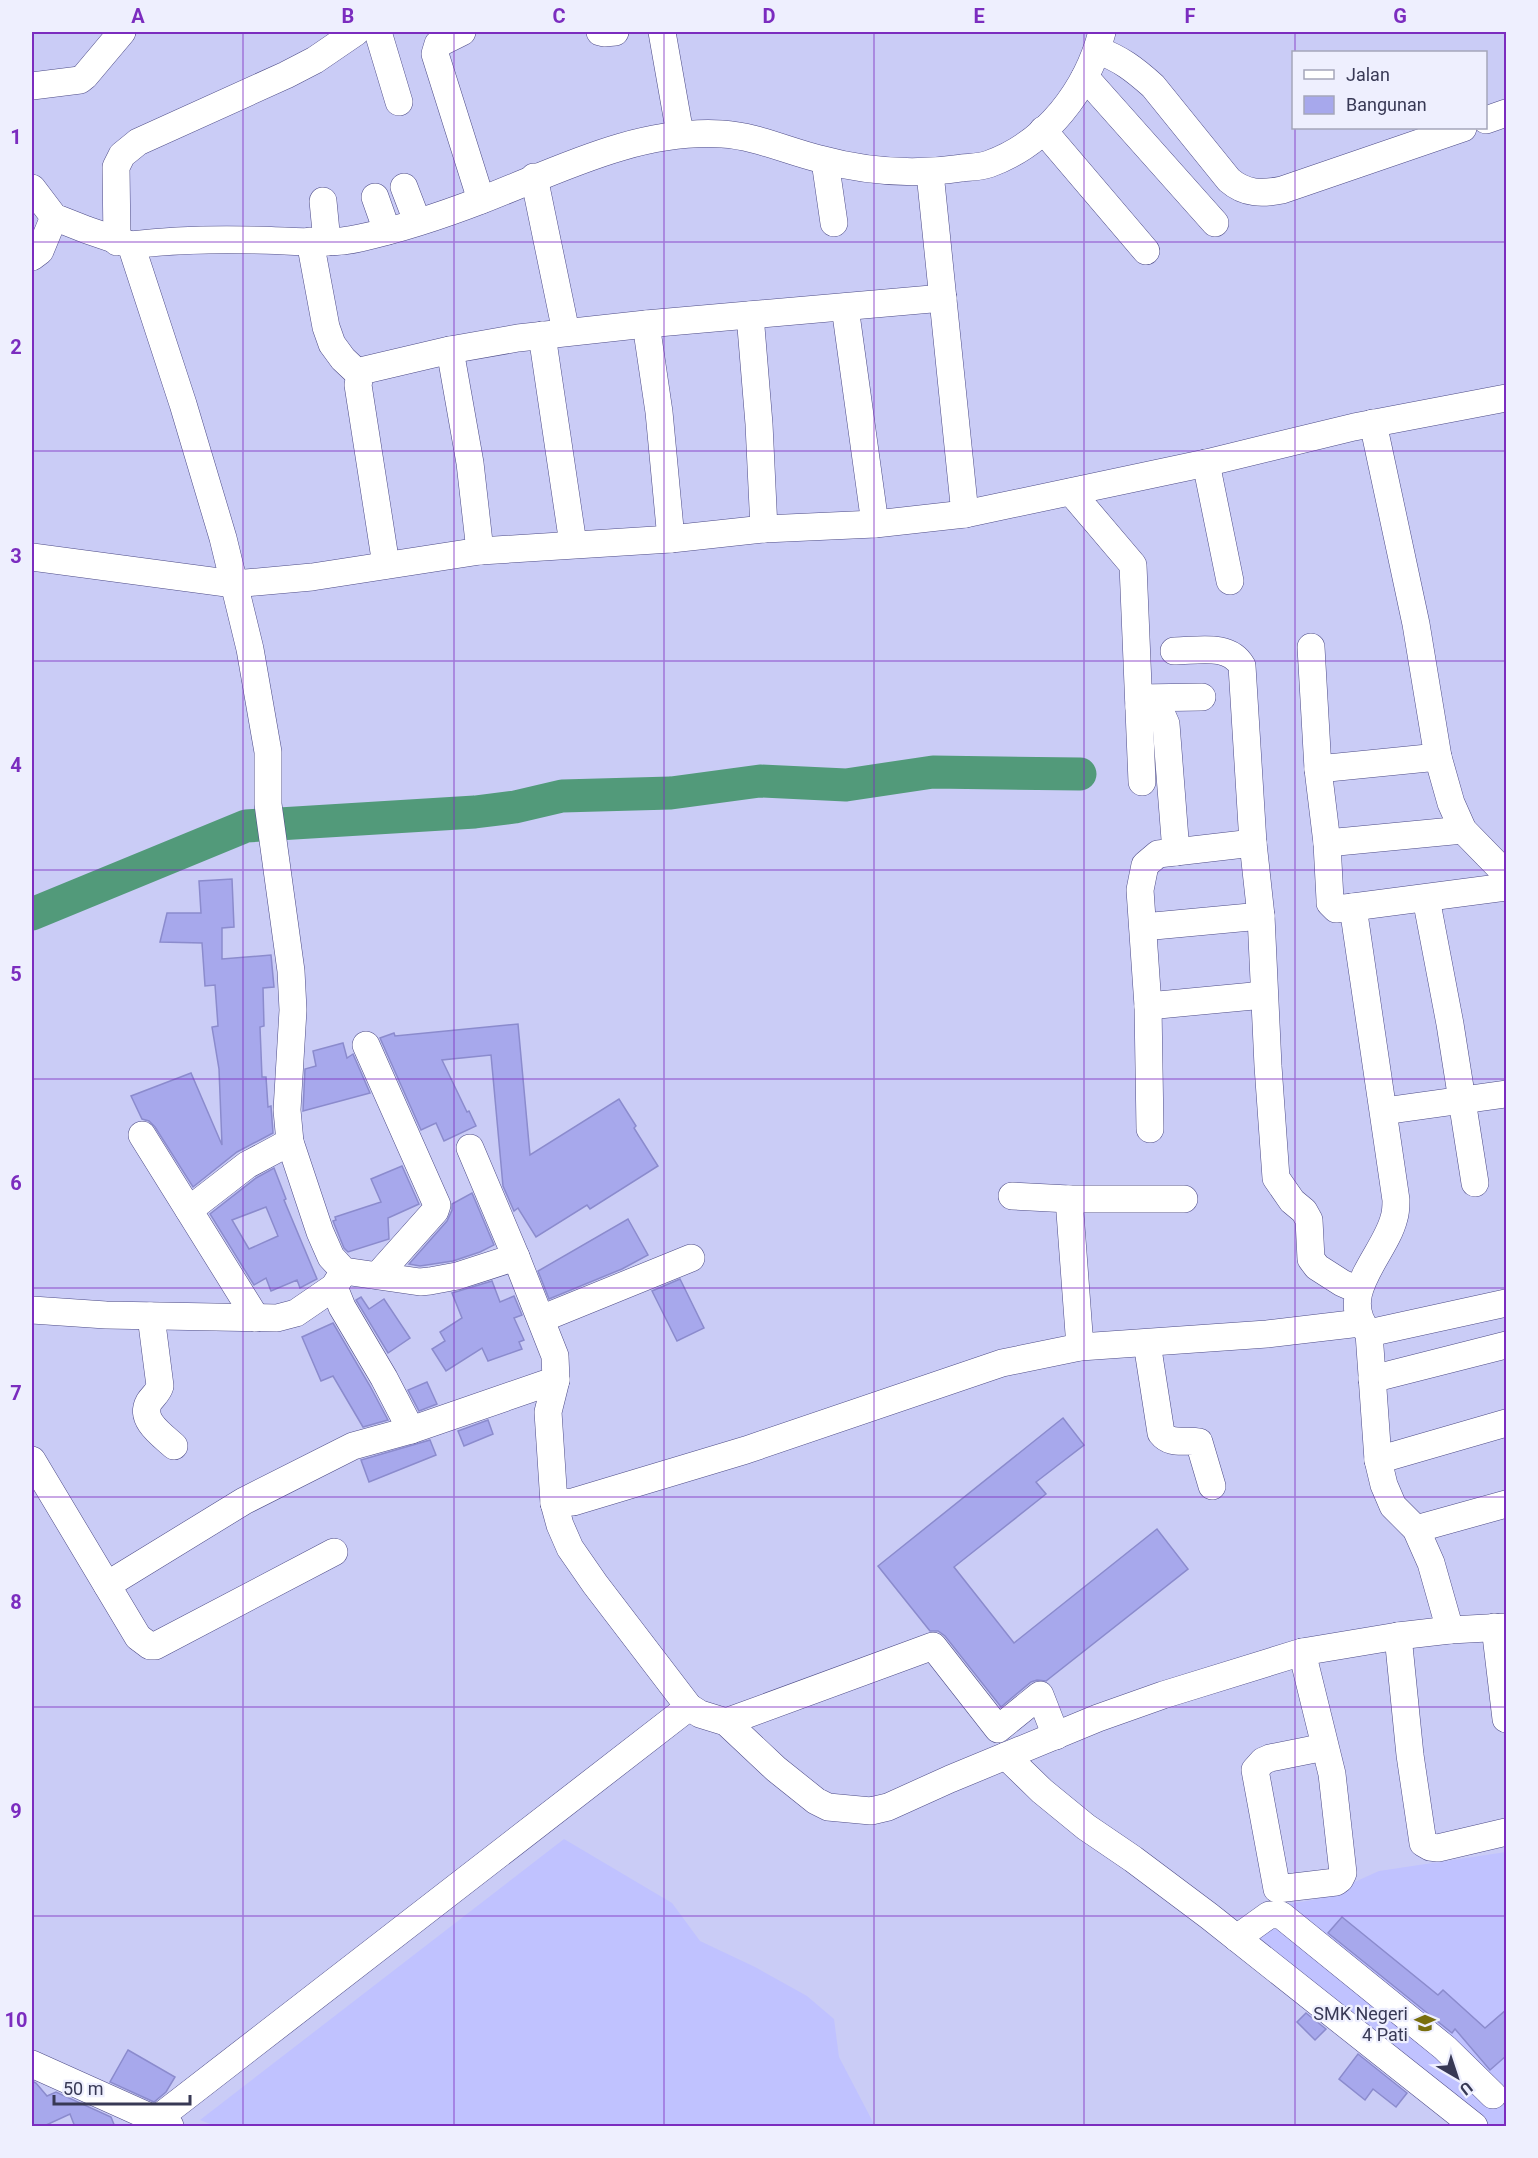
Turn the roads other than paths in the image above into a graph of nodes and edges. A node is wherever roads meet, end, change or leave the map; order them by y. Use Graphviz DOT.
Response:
graph roads {
  1 [pos="122,32"];
  2 [pos="356,32"];
  3 [pos="378,32"];
  4 [pos="462,32"];
  5 [pos="600,32"];
  6 [pos="615,32"];
  7 [pos="662,32"];
  8 [pos="1100,41"];
  9 [pos="1086,77"];
  10 [pos="32,87"];
  11 [pos="399,102"];
  12 [pos="1506,113"];
  13 [pos="1487,119"];
  14 [pos="1460,129"];
  15 [pos="679,130"];
  16 [pos="1043,130"];
  17 [pos="825,160"];
  18 [pos="930,173"];
  19 [pos="534,177"];
  20 [pos="404,187"];
  21 [pos="32,188"];
  22 [pos="375,197"];
  23 [pos="481,200"];
  24 [pos="323,201"];
  25 [pos="54,217"];
  26 [pos="417,221"];
  27 [pos="834,223"];
  28 [pos="1215,223"];
  29 [pos="387,231"];
  30 [pos="121,236"];
  31 [pos="319,242"];
  32 [pos="1146,250"];
  33 [pos="32,257"];
  34 [pos="943,298"];
  35 [pos="845,307"];
  36 [pos="750,315"];
  37 [pos="646,324"];
  38 [pos="554,334"];
  39 [pos="450,350"];
  40 [pos="360,375"];
  41 [pos="1506,398"];
  42 [pos="1373,423"];
  43 [pos="1206,463"];
  44 [pos="1071,492"];
  45 [pos="965,514"];
  46 [pos="875,524"];
  47 [pos="764,529"];
  48 [pos="671,539"];
  49 [pos="573,544"];
  50 [pos="480,551"];
  51 [pos="32,557"];
  52 [pos="386,565"];
  53 [pos="1230,581"];
  54 [pos="234,584"];
  55 [pos="1311,648"];
  56 [pos="1174,651"];
  57 [pos="1202,697"];
  58 [pos="1139,702"];
  59 [pos="1438,757"];
  60 [pos="1318,769"];
  61 [pos="1142,782"];
  62 [pos="1463,830"];
  63 [pos="1253,843"];
  64 [pos="1327,843"];
  65 [pos="1176,852"];
  66 [pos="1505,890"];
  67 [pos="1426,898"];
  68 [pos="1353,907"];
  69 [pos="1261,916"];
  70 [pos="1143,927"];
  71 [pos="1264,995"];
  72 [pos="1148,1006"];
  73 [pos="366,1045"];
  74 [pos="1506,1094"];
  75 [pos="1463,1100"];
  76 [pos="1384,1111"];
  77 [pos="1150,1129"];
  78 [pos="142,1136"];
  79 [pos="290,1142"];
  80 [pos="470,1148"];
  81 [pos="1475,1183"];
  82 [pos="1012,1196"];
  83 [pos="1069,1199"];
  84 [pos="1184,1199"];
  85 [pos="189,1210"];
  86 [pos="516,1257"];
  87 [pos="691,1258"];
  88 [pos="378,1275"];
  89 [pos="339,1279"];
  90 [pos="1358,1290"];
  91 [pos="1506,1303"];
  92 [pos="32,1311"];
  93 [pos="151,1316"];
  94 [pos="256,1318"];
  95 [pos="541,1318"];
  96 [pos="1364,1328"];
  97 [pos="1147,1343"];
  98 [pos="1506,1345"];
  99 [pos="1080,1347"];
  100 [pos="1372,1379"];
  101 [pos="556,1380"];
  102 [pos="1506,1424"];
  103 [pos="411,1430"];
  104 [pos="174,1446"];
  105 [pos="32,1460"];
  106 [pos="1378,1461"];
  107 [pos="1212,1486"];
  108 [pos="554,1503"];
  109 [pos="1506,1504"];
  110 [pos="1416,1529"];
  111 [pos="334,1552"];
  112 [pos="107,1585"];
  113 [pos="1501,1627"];
  114 [pos="1450,1630"];
  115 [pos="1398,1636"];
  116 [pos="1302,1652"];
  117 [pos="689,1707"];
  118 [pos="1506,1719"];
  119 [pos="726,1722"];
  120 [pos="1056,1736"];
  121 [pos="1325,1747"];
  122 [pos="1006,1756"];
  123 [pos="1506,1832"];
  124 [pos="1237,1938"];
  125 [pos="32,2064"];
  126 [pos="1500,2090"];
  127 [pos="1469,2122"];
  128 [pos="158,2124"];
  1 -- 10 [label="street"];
  2 -- 30 [label="street"];
  3 -- 11 [label="street"];
  4 -- 23 [label="street"];
  5 -- 6 [label="street"];
  7 -- 15 [label="street"];
  8 -- 9 [label="street"];
  8 -- 14 [label="street"];
  9 -- 16 [label="street"];
  9 -- 28 [label="street"];
  12 -- 13 [label="street"];
  15 -- 17 [label="street"];
  15 -- 19 [label="street"];
  16 -- 18 [label="street"];
  16 -- 32 [label="street"];
  17 -- 18 [label="street"];
  17 -- 27 [label="street"];
  18 -- 34 [label="street"];
  19 -- 23 [label="street"];
  19 -- 38 [label="street"];
  20 -- 26 [label="street"];
  21 -- 25 [label="street"];
  22 -- 29 [label="street"];
  23 -- 26 [label="street"];
  24 -- 31 [label="street"];
  25 -- 30 [label="street"];
  25 -- 33 [label="street"];
  26 -- 29 [label="street"];
  29 -- 31 [label="street"];
  30 -- 31 [label="street"];
  30 -- 54 [label="street"];
  31 -- 40 [label="street"];
  34 -- 35 [label="street"];
  34 -- 45 [label="street"];
  35 -- 36 [label="street"];
  35 -- 46 [label="street"];
  36 -- 37 [label="street"];
  36 -- 47 [label="street"];
  37 -- 38 [label="street"];
  37 -- 48 [label="street"];
  38 -- 39 [label="street"];
  38 -- 49 [label="street"];
  39 -- 40 [label="street"];
  39 -- 50 [label="street"];
  40 -- 52 [label="street"];
  41 -- 42 [label="street"];
  42 -- 43 [label="street"];
  42 -- 59 [label="street"];
  43 -- 44 [label="street"];
  43 -- 53 [label="street"];
  44 -- 45 [label="street"];
  44 -- 58 [label="street"];
  45 -- 46 [label="street"];
  46 -- 47 [label="street"];
  47 -- 48 [label="street"];
  48 -- 49 [label="street"];
  49 -- 50 [label="street"];
  50 -- 52 [label="street"];
  51 -- 54 [label="street"];
  52 -- 54 [label="street"];
  54 -- 79 [label="street"];
  55 -- 60 [label="street"];
  56 -- 63 [label="street"];
  57 -- 58 [label="street"];
  58 -- 61 [label="street"];
  58 -- 65 [label="street"];
  59 -- 60 [label="street"];
  59 -- 62 [label="street"];
  60 -- 64 [label="street"];
  62 -- 64 [label="street"];
  62 -- 66 [label="street"];
  63 -- 65 [label="street"];
  63 -- 69 [label="street"];
  64 -- 68 [label="street"];
  65 -- 70 [label="street"];
  66 -- 67 [label="street"];
  67 -- 68 [label="street"];
  67 -- 75 [label="street"];
  68 -- 76 [label="street"];
  69 -- 70 [label="street"];
  69 -- 71 [label="street"];
  70 -- 72 [label="street"];
  71 -- 72 [label="street"];
  71 -- 90 [label="street"];
  72 -- 77 [label="street"];
  73 -- 88 [label="street"];
  74 -- 75 [label="street"];
  75 -- 76 [label="street"];
  75 -- 81 [label="street"];
  76 -- 90 [label="street"];
  78 -- 85 [label="street"];
  79 -- 85 [label="street"];
  79 -- 89 [label="street"];
  80 -- 86 [label="street"];
  82 -- 83 [label="street"];
  83 -- 84 [label="street"];
  83 -- 99 [label="street"];
  85 -- 94 [label="street"];
  86 -- 88 [label="street"];
  86 -- 95 [label="street"];
  87 -- 95 [label="street"];
  88 -- 89 [label="street"];
  89 -- 94 [label="street"];
  89 -- 103 [label="street"];
  90 -- 96 [label="street"];
  91 -- 96 [label="street"];
  92 -- 93 [label="street"];
  93 -- 94 [label="street"];
  93 -- 104 [label="street"];
  95 -- 101 [label="street"];
  96 -- 97 [label="street"];
  96 -- 100 [label="street"];
  97 -- 99 [label="street"];
  97 -- 107 [label="street"];
  98 -- 100 [label="street"];
  99 -- 108 [label="street"];
  100 -- 106 [label="street"];
  101 -- 103 [label="street"];
  101 -- 108 [label="street"];
  102 -- 106 [label="street"];
  103 -- 112 [label="street"];
  105 -- 112 [label="street"];
  106 -- 110 [label="street"];
  108 -- 117 [label="street"];
  109 -- 110 [label="street"];
  110 -- 114 [label="street"];
  111 -- 112 [label="street"];
  113 -- 114 [label="street"];
  113 -- 118 [label="street"];
  114 -- 115 [label="street"];
  115 -- 116 [label="street"];
  115 -- 123 [label="street"];
  116 -- 120 [label="street"];
  116 -- 121 [label="street"];
  117 -- 119 [label="street"];
  117 -- 128 [label="street"];
  119 -- 120 [label="street"];
  119 -- 122 [label="street"];
  120 -- 122 [label="street"];
  121 -- 121 [label="street"];
  122 -- 124 [label="street"];
  124 -- 126 [label="street"];
  124 -- 127 [label="street"];
  125 -- 128 [label="street"];
  126 -- 127 [label="street"];
}
